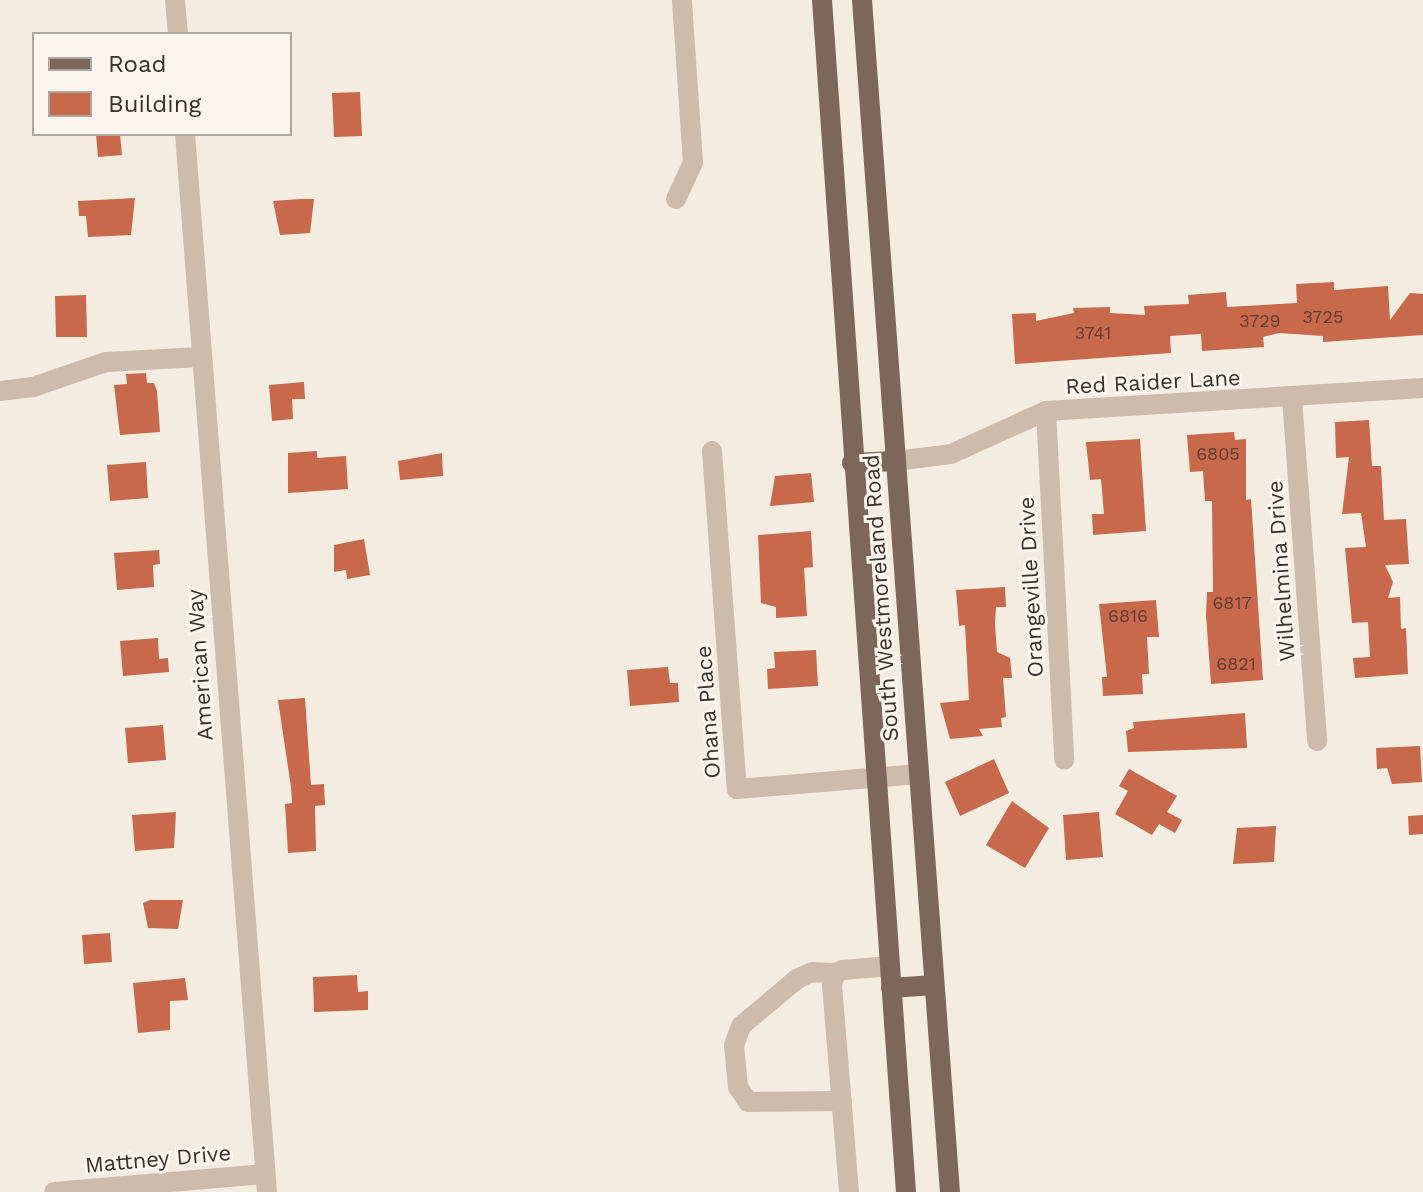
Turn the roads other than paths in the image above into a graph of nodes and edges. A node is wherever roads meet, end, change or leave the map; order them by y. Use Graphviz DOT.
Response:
graph roads {
  1 [pos="175,0"];
  2 [pos="682,0"];
  3 [pos="822,0"];
  4 [pos="862,0"];
  5 [pos="178,32"];
  6 [pos="185,136"];
  7 [pos="676,199"];
  8 [pos="201,357"];
  9 [pos="1423,388"];
  10 [pos="0,391"];
  11 [pos="1292,398"];
  12 [pos="1046,411"];
  13 [pos="712,451"];
  14 [pos="895,461"];
  15 [pos="852,463"];
  16 [pos="1317,741"];
  17 [pos="1064,760"];
  18 [pos="918,774"];
  19 [pos="875,777"];
  20 [pos="890,966"];
  21 [pos="835,973"];
  22 [pos="934,985"];
  23 [pos="891,988"];
  24 [pos="842,1101"];
  25 [pos="266,1183"];
  26 [pos="54,1192"];
  27 [pos="849,1192"];
  28 [pos="906,1192"];
  29 [pos="950,1192"];
  1 -- 5 [label="street"];
  2 -- 7 [label="street"];
  3 -- 15 [label="main road, South Westmoreland Road"];
  4 -- 14 [label="main road, South Westmoreland Road"];
  6 -- 8 [label="street, American Way"];
  8 -- 10 [label="street"];
  8 -- 25 [label="street, American Way"];
  9 -- 11 [label="street, Red Raider Lane"];
  11 -- 12 [label="street, Red Raider Lane"];
  11 -- 16 [label="street, Wilhelmina Drive"];
  12 -- 14 [label="street, Red Raider Lane"];
  12 -- 17 [label="street, Orangeville Drive"];
  13 -- 19 [label="street, Ohana Place"];
  14 -- 15 [label="main road"];
  14 -- 18 [label="main road, South Westmoreland Road"];
  15 -- 19 [label="main road, South Westmoreland Road"];
  18 -- 19 [label="street, Ohana Place"];
  18 -- 22 [label="main road, South Westmoreland Road"];
  19 -- 20 [label="main road, South Westmoreland Road"];
  20 -- 21 [label="street"];
  20 -- 23 [label="main road, South Westmoreland Road"];
  21 -- 24 [label="street"];
  21 -- 24 [label="street"];
  22 -- 23 [label="main road"];
  22 -- 29 [label="main road, South Westmoreland Road"];
  23 -- 28 [label="main road, South Westmoreland Road"];
  24 -- 27 [label="street"];
  25 -- 26 [label="street, Mattney Drive"];
}
